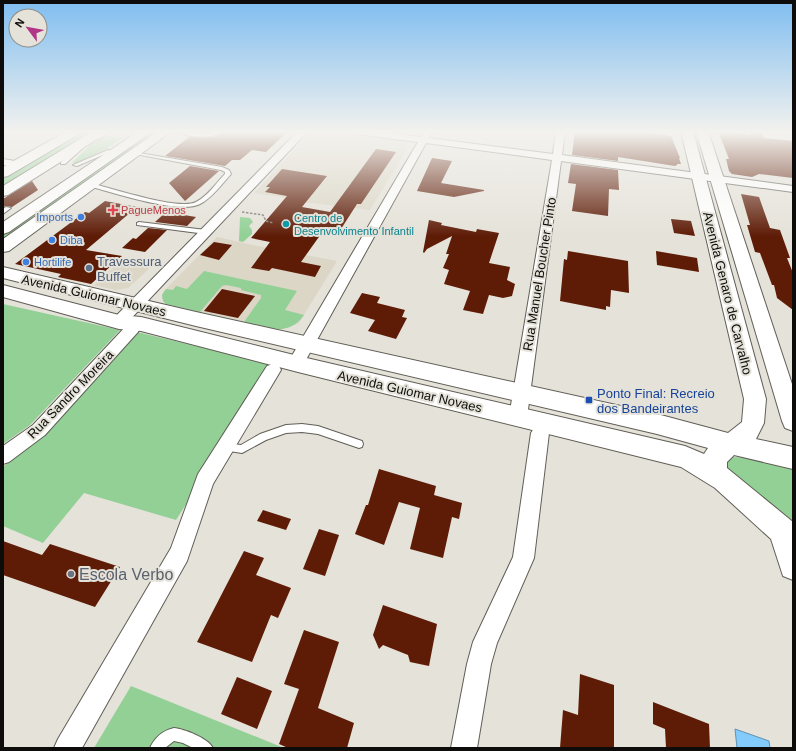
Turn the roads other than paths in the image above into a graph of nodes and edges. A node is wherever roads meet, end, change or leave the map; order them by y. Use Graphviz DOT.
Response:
graph roads {
  1 [pos="14,166"];
  2 [pos="46,166"];
  3 [pos="52,166"];
  4 [pos="88,166"];
  5 [pos="101,166"];
  6 [pos="117,166"];
  7 [pos="206,166"];
  8 [pos="269,166"];
  9 [pos="408,166"];
  10 [pos="556,166"];
  11 [pos="625,166"];
  12 [pos="696,166"];
  13 [pos="713,166"];
  14 [pos="3,173"];
  15 [pos="699,176"];
  16 [pos="717,178"];
  17 [pos="90,185"];
  18 [pos="793,189"];
  19 [pos="3,192"];
  20 [pos="3,197"];
  21 [pos="3,223"];
  22 [pos="139,224"];
  23 [pos="206,232"];
  24 [pos="5,242"];
  25 [pos="3,272"];
  26 [pos="724,280"];
  27 [pos="749,284"];
  28 [pos="3,291"];
  29 [pos="136,305"];
  30 [pos="126,325"];
  31 [pos="307,344"];
  32 [pos="296,363"];
  33 [pos="273,370"];
  34 [pos="522,392"];
  35 [pos="518,417"];
  36 [pos="793,421"];
  37 [pos="540,433"];
  38 [pos="359,444"];
  39 [pos="729,444"];
  40 [pos="226,447"];
  41 [pos="3,456"];
  42 [pos="793,458"];
  43 [pos="718,476"];
  44 [pos="788,534"];
  45 [pos="793,566"];
  46 [pos="67,748"];
  47 [pos="157,748"];
  48 [pos="206,748"];
  49 [pos="464,748"];
  1 -- 14 [label="main road"];
  2 -- 19 [label="main road"];
  3 -- 20 [label="lane"];
  4 -- 21 [label="lane"];
  5 -- 24 [label="main road"];
  6 -- 17 [label="main road"];
  7 -- 17 [label="lane"];
  8 -- 23 [label="street, Rua Sandro Moreira"];
  9 -- 31 [label="street"];
  10 -- 34 [label="street, Rua Manuel Boucher Pinto"];
  11 -- 15 [label="street"];
  12 -- 15 [label="street, Avenida Genaro de Carvalho"];
  13 -- 16 [label="street, Avenida Genaro de Carvalho"];
  15 -- 16 [label="street"];
  15 -- 26 [label="street, Avenida Genaro de Carvalho"];
  16 -- 18 [label="street"];
  16 -- 27 [label="street, Avenida Genaro de Carvalho"];
  17 -- 24 [label="main road"];
  22 -- 23 [label="lane"];
  23 -- 29 [label="street, Rua Sandro Moreira"];
  25 -- 29 [label="street, Avenida Guiomar Novaes"];
  26 -- 27 [label="street"];
  26 -- 39 [label="street, Avenida Genaro de Carvalho"];
  27 -- 36 [label="street, Avenida Genaro de Carvalho"];
  28 -- 30 [label="street, Avenida Guiomar Novaes"];
  29 -- 30 [label="street, Rua Sandro Moreira"];
  29 -- 31 [label="street, Avenida Guiomar Novaes"];
  30 -- 32 [label="street, Avenida Guiomar Novaes"];
  30 -- 41 [label="street, Rua Sandro Moreira"];
  31 -- 32 [label="street"];
  31 -- 34 [label="street, Avenida Guiomar Novaes"];
  32 -- 35 [label="street, Avenida Guiomar Novaes"];
  33 -- 40 [label="street"];
  34 -- 35 [label="street, Rua Manuel Boucher Pinto"];
  34 -- 39 [label="street, Avenida Guiomar Novaes"];
  35 -- 43 [label="street, Avenida Guiomar Novaes"];
  37 -- 49 [label="street"];
  38 -- 40 [label="lane"];
  39 -- 42 [label="street, Avenida Guiomar Novaes"];
  39 -- 43 [label="street, Avenida Genaro de Carvalho"];
  40 -- 46 [label="street"];
  43 -- 44 [label="street, Avenida Guiomar Novaes"];
  44 -- 45 [label="street"];
  47 -- 48 [label="lane"];
}
